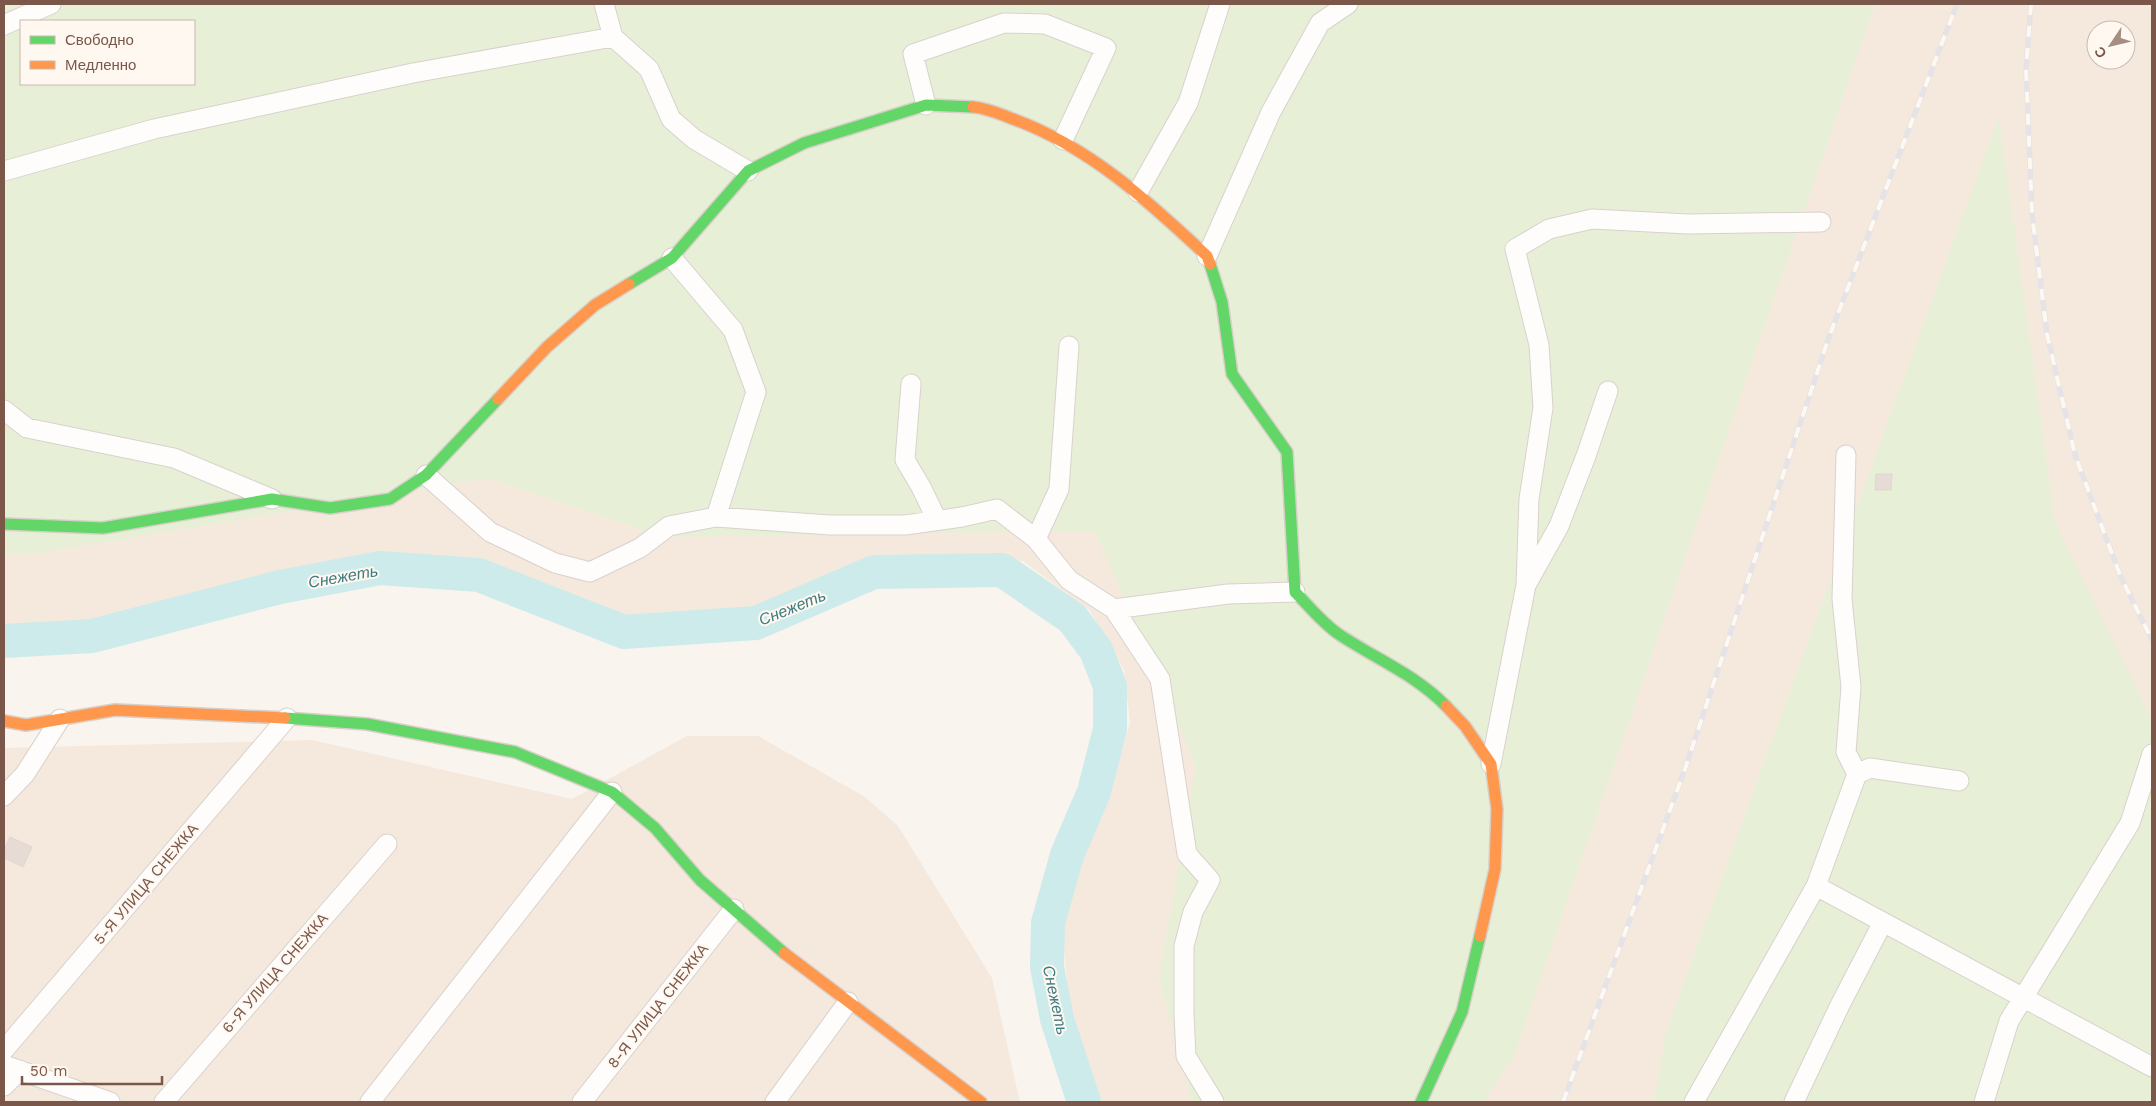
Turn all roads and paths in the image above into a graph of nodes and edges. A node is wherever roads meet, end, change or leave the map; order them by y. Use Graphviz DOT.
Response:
graph roads {
  1 [pos="50,4"];
  2 [pos="604,4"];
  3 [pos="1220,4"];
  4 [pos="1348,4"];
  5 [pos="4,25"];
  6 [pos="613,37"];
  7 [pos="926,105"];
  8 [pos="1063,140"];
  9 [pos="4,171"];
  10 [pos="748,171"];
  11 [pos="1138,192"];
  12 [pos="1821,222"];
  13 [pos="1207,256"];
  14 [pos="672,258"];
  15 [pos="1069,346"];
  16 [pos="911,384"];
  17 [pos="1608,391"];
  18 [pos="4,410"];
  19 [pos="1846,456"];
  20 [pos="426,475"];
  21 [pos="272,499"];
  22 [pos="716,517"];
  23 [pos="937,520"];
  24 [pos="4,524"];
  25 [pos="1036,539"];
  26 [pos="1526,585"];
  27 [pos="1295,592"];
  28 [pos="1114,610"];
  29 [pos="287,718"];
  30 [pos="60,719"];
  31 [pos="4,721"];
  32 [pos="2152,754"];
  33 [pos="1491,764"];
  34 [pos="1857,774"];
  35 [pos="1959,781"];
  36 [pos="612,792"];
  37 [pos="4,796"];
  38 [pos="387,844"];
  39 [pos="1816,886"];
  40 [pos="734,909"];
  41 [pos="1883,922"];
  42 [pos="2024,997"];
  43 [pos="848,1002"];
  44 [pos="4,1050"];
  45 [pos="2152,1066"];
  46 [pos="12,1068"];
  47 [pos="4,1086"];
  48 [pos="110,1102"];
  49 [pos="164,1102"];
  50 [pos="370,1102"];
  51 [pos="582,1102"];
  52 [pos="775,1102"];
  53 [pos="981,1102"];
  54 [pos="1214,1102"];
  55 [pos="1421,1102"];
  56 [pos="1694,1102"];
  57 [pos="1794,1102"];
  58 [pos="1984,1102"];
  1 -- 5 [label="street"];
  2 -- 6 [label="street"];
  3 -- 11 [label="street"];
  4 -- 13 [label="street"];
  6 -- 9 [label="street"];
  6 -- 10 [label="street"];
  7 -- 8 [label="street"];
  7 -- 8 [label="street"];
  7 -- 10 [label="street"];
  8 -- 11 [label="street"];
  10 -- 14 [label="street"];
  11 -- 13 [label="street"];
  12 -- 26 [label="street"];
  13 -- 27 [label="street"];
  14 -- 20 [label="street"];
  14 -- 22 [label="street"];
  15 -- 25 [label="street"];
  16 -- 23 [label="street"];
  17 -- 26 [label="street"];
  18 -- 21 [label="street"];
  19 -- 34 [label="street"];
  20 -- 21 [label="street"];
  20 -- 22 [label="street"];
  21 -- 24 [label="street"];
  22 -- 23 [label="street"];
  23 -- 25 [label="street"];
  25 -- 28 [label="street"];
  26 -- 33 [label="street"];
  27 -- 28 [label="street"];
  27 -- 33 [label="street"];
  28 -- 54 [label="street"];
  29 -- 30 [label="street"];
  29 -- 36 [label="street"];
  29 -- 44 [label="street, 5-Я УЛИЦА СНЕЖКА"];
  30 -- 31 [label="street"];
  30 -- 37 [label="street"];
  32 -- 42 [label="street"];
  33 -- 55 [label="street"];
  34 -- 35 [label="street"];
  34 -- 39 [label="street"];
  36 -- 40 [label="street"];
  36 -- 50 [label="street"];
  38 -- 49 [label="street, 6-Я УЛИЦА СНЕЖКА"];
  39 -- 41 [label="street"];
  39 -- 56 [label="street"];
  40 -- 43 [label="street"];
  40 -- 51 [label="street, 8-Я УЛИЦА СНЕЖКА"];
  41 -- 42 [label="street"];
  41 -- 57 [label="street"];
  42 -- 45 [label="street"];
  42 -- 58 [label="street"];
  43 -- 52 [label="street"];
  43 -- 53 [label="street"];
  46 -- 47 [label="street"];
  46 -- 48 [label="street"];
}
